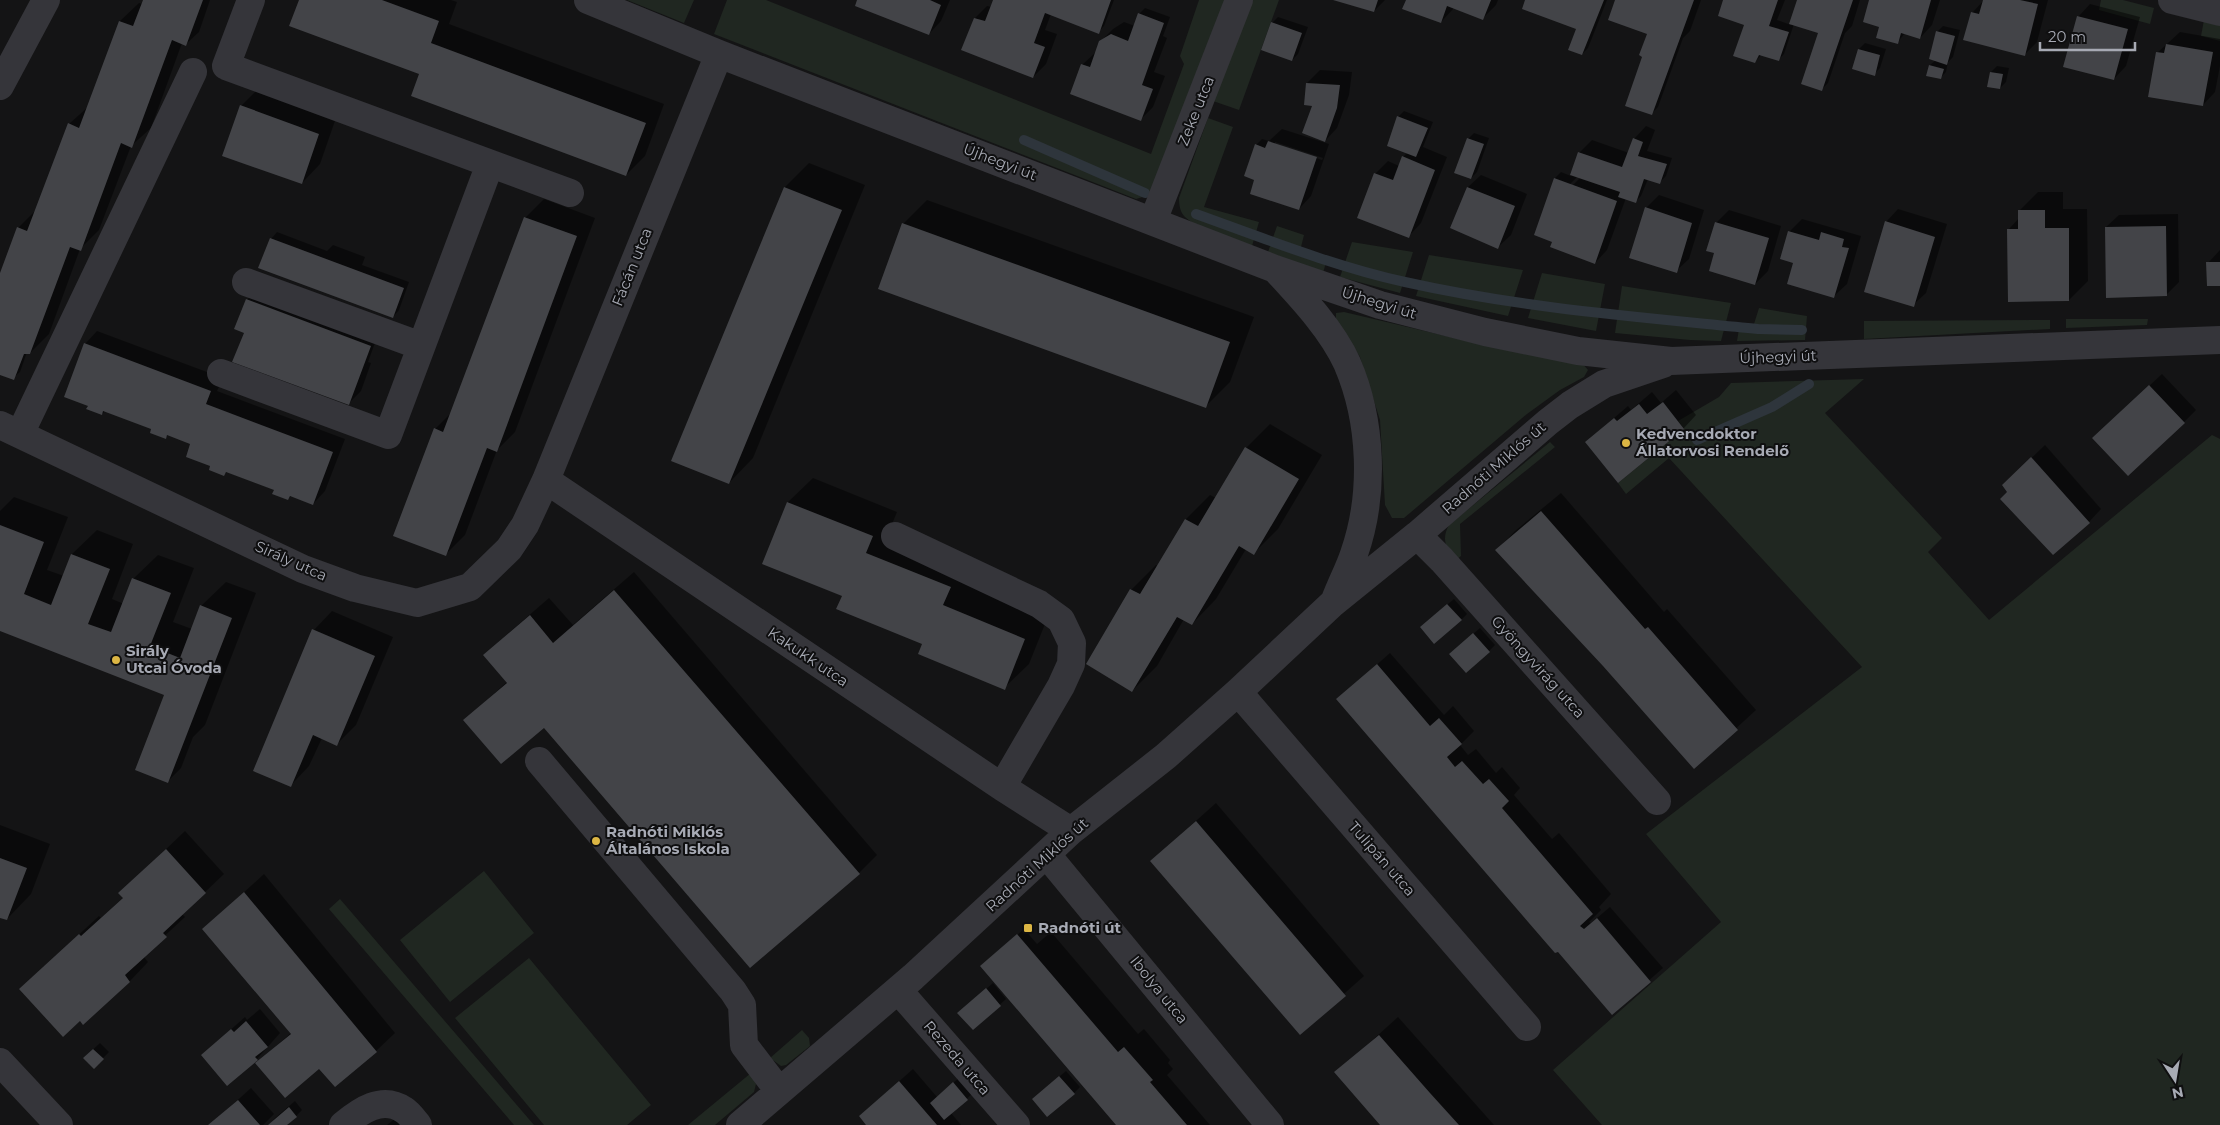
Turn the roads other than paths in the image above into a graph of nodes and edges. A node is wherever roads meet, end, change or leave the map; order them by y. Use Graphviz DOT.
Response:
graph roads {
  1 [pos="46,0"];
  2 [pos="251,0"];
  3 [pos="588,0"];
  4 [pos="1239,0"];
  5 [pos="2172,0"];
  6 [pos="2220,12"];
  7 [pos="719,54"];
  8 [pos="193,72"];
  9 [pos="0,86"];
  10 [pos="490,164"];
  11 [pos="570,193"];
  12 [pos="1153,221"];
  13 [pos="1275,269"];
  14 [pos="246,282"];
  15 [pos="2220,340"];
  16 [pos="421,346"];
  17 [pos="1671,362"];
  18 [pos="221,373"];
  19 [pos="10,430"];
  20 [pos="546,480"];
  21 [pos="1417,535"];
  22 [pos="895,536"];
  23 [pos="1333,603"];
  24 [pos="1238,692"];
  25 [pos="539,761"];
  26 [pos="1002,787"];
  27 [pos="1657,801"];
  28 [pos="1072,832"];
  29 [pos="1048,855"];
  30 [pos="898,990"];
  31 [pos="1527,1027"];
  32 [pos="0,1062"];
  33 [pos="779,1090"];
  34 [pos="753,1121"];
  35 [pos="59,1125"];
  36 [pos="343,1125"];
  37 [pos="418,1125"];
  38 [pos="1016,1125"];
  39 [pos="1270,1125"];
  1 -- 9 [label="street"];
  2 -- 10 [label="street"];
  3 -- 7 [label="street, Újhegyi út"];
  4 -- 12 [label="street, Zeke utca"];
  5 -- 6 [label="street"];
  7 -- 12 [label="street, Újhegyi út"];
  7 -- 20 [label="street, Fácán utca"];
  8 -- 19 [label="street"];
  10 -- 11 [label="street"];
  10 -- 16 [label="street"];
  12 -- 13 [label="street, Újhegyi út"];
  13 -- 17 [label="street, Újhegyi út"];
  13 -- 23 [label="street, Radnóti Miklós út"];
  14 -- 16 [label="street"];
  15 -- 17 [label="street, Újhegyi út"];
  16 -- 18 [label="street"];
  17 -- 21 [label="street, Radnóti Miklós út"];
  19 -- 20 [label="street, Sirály utca"];
  20 -- 26 [label="street, Kakukk utca"];
  21 -- 23 [label="street, Radnóti Miklós út"];
  21 -- 27 [label="street, Gyöngyvirág utca"];
  22 -- 26 [label="street"];
  23 -- 24 [label="street, Radnóti Miklós út"];
  24 -- 28 [label="street, Radnóti Miklós út"];
  24 -- 31 [label="street, Tulipán utca"];
  25 -- 33 [label="street"];
  26 -- 28 [label="street, Kakukk utca"];
  28 -- 29 [label="street, Radnóti Miklós út"];
  29 -- 30 [label="street, Radnóti Miklós út"];
  29 -- 39 [label="street, Ibolya utca"];
  30 -- 33 [label="street, Radnóti Miklós út"];
  30 -- 38 [label="street, Rezeda utca"];
  32 -- 35 [label="street"];
  33 -- 34 [label="street, Radnóti Miklós út"];
  36 -- 37 [label="street"];
}
